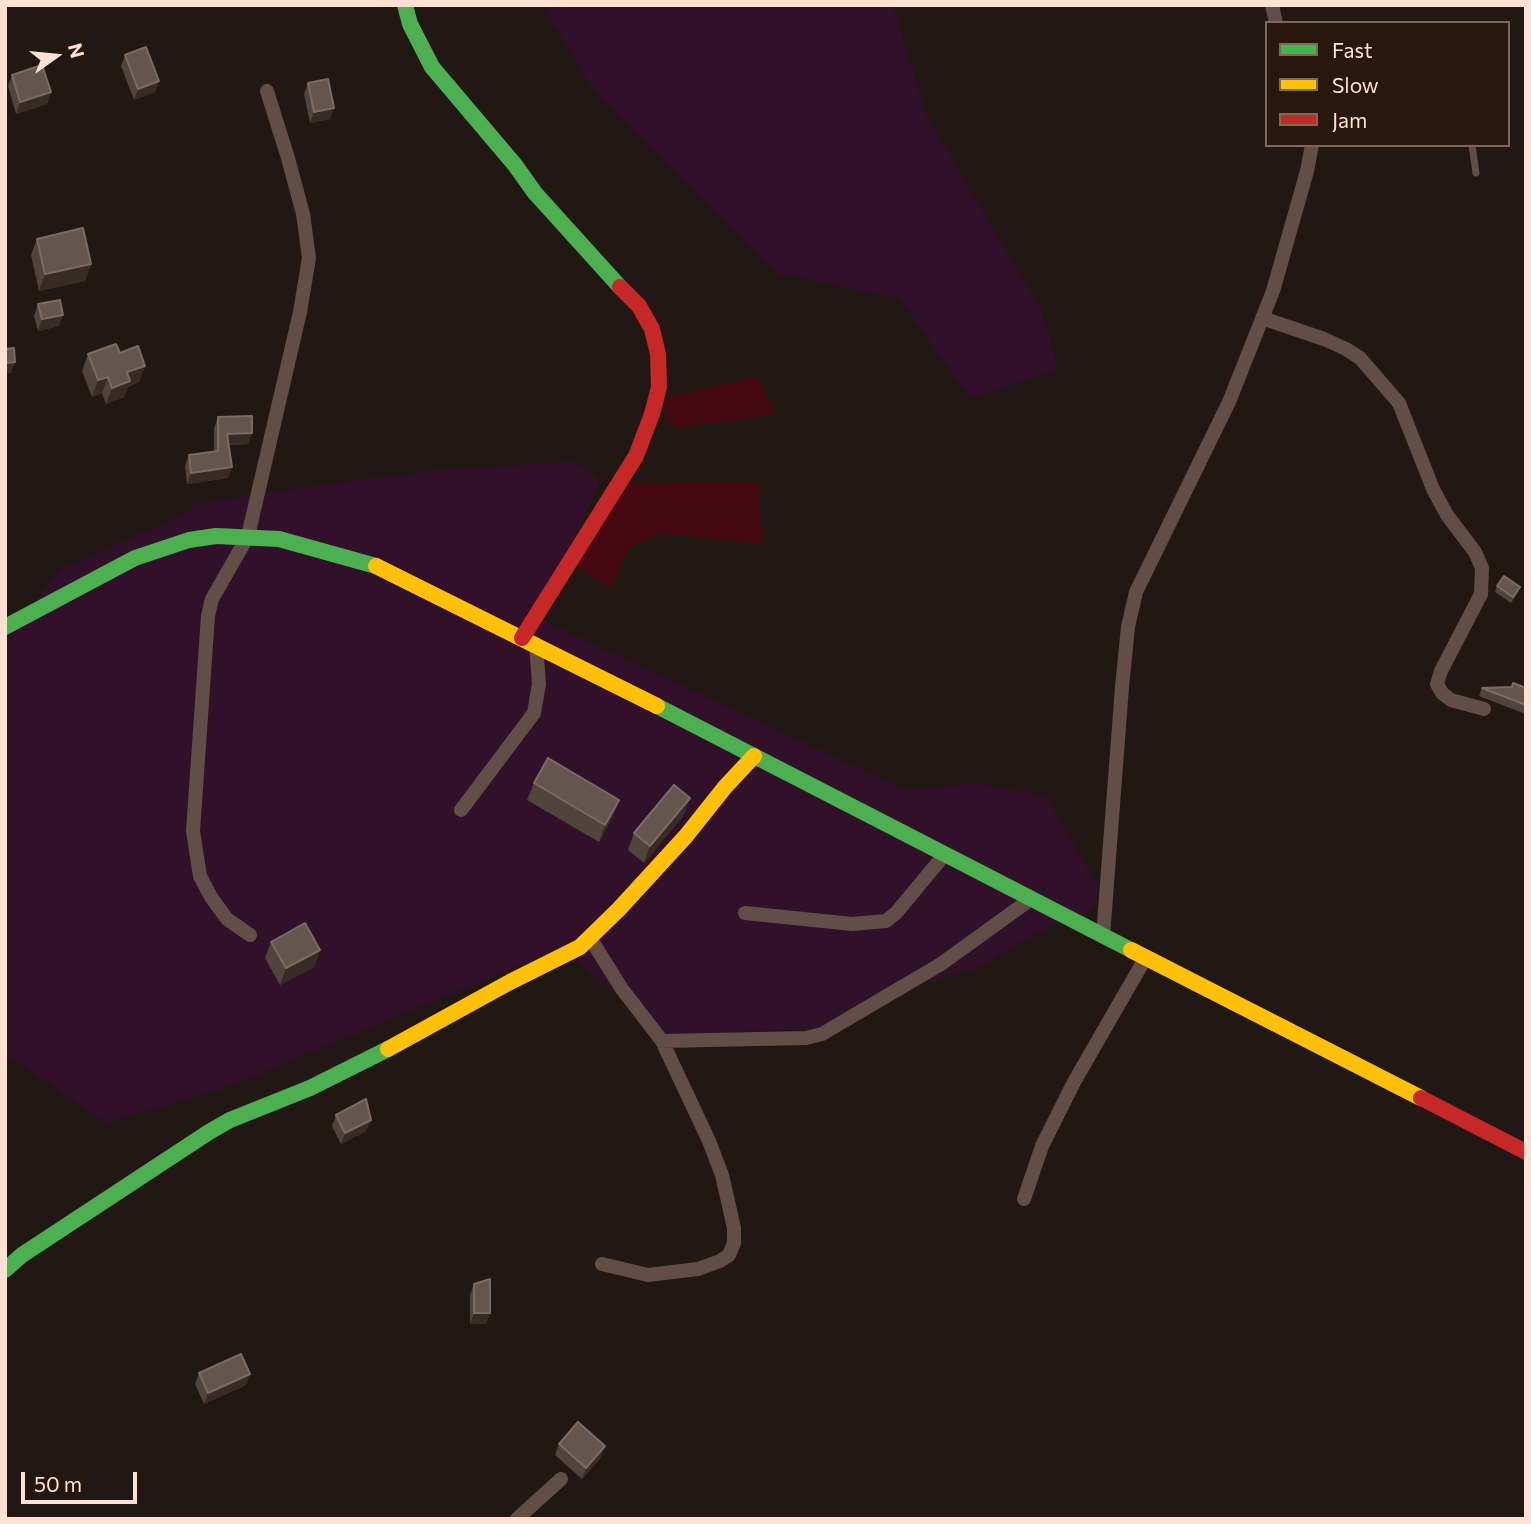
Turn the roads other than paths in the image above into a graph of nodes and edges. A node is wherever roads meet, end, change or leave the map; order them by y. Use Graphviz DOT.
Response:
graph roads {
  1 [pos="405,5"];
  2 [pos="267,91"];
  3 [pos="1312,147"];
  4 [pos="1472,147"];
  5 [pos="1476,173"];
  6 [pos="1262,318"];
  7 [pos="248,536"];
  8 [pos="5,627"];
  9 [pos="529,641"];
  10 [pos="1483,709"];
  11 [pos="754,756"];
  12 [pos="461,810"];
  13 [pos="945,855"];
  14 [pos="1031,899"];
  15 [pos="745,913"];
  16 [pos="250,935"];
  17 [pos="1103,936"];
  18 [pos="590,938"];
  19 [pos="1146,957"];
  20 [pos="662,1041"];
  21 [pos="1526,1152"];
  22 [pos="1024,1199"];
  23 [pos="601,1264"];
  24 [pos="5,1270"];
  25 [pos="561,1479"];
  26 [pos="517,1519"];
  1 -- 9 [label="street"];
  2 -- 7 [label="street"];
  3 -- 6 [label="street"];
  4 -- 5 [label="lane"];
  6 -- 10 [label="street"];
  6 -- 17 [label="street"];
  7 -- 8 [label="street"];
  7 -- 9 [label="street"];
  7 -- 16 [label="street"];
  9 -- 11 [label="street"];
  9 -- 12 [label="street"];
  11 -- 13 [label="street"];
  11 -- 18 [label="street"];
  13 -- 14 [label="street"];
  13 -- 15 [label="street"];
  14 -- 17 [label="street"];
  14 -- 20 [label="street"];
  17 -- 19 [label="street"];
  18 -- 20 [label="street"];
  18 -- 24 [label="street"];
  19 -- 21 [label="street"];
  19 -- 22 [label="street"];
  20 -- 23 [label="street"];
  25 -- 26 [label="street"];
}
